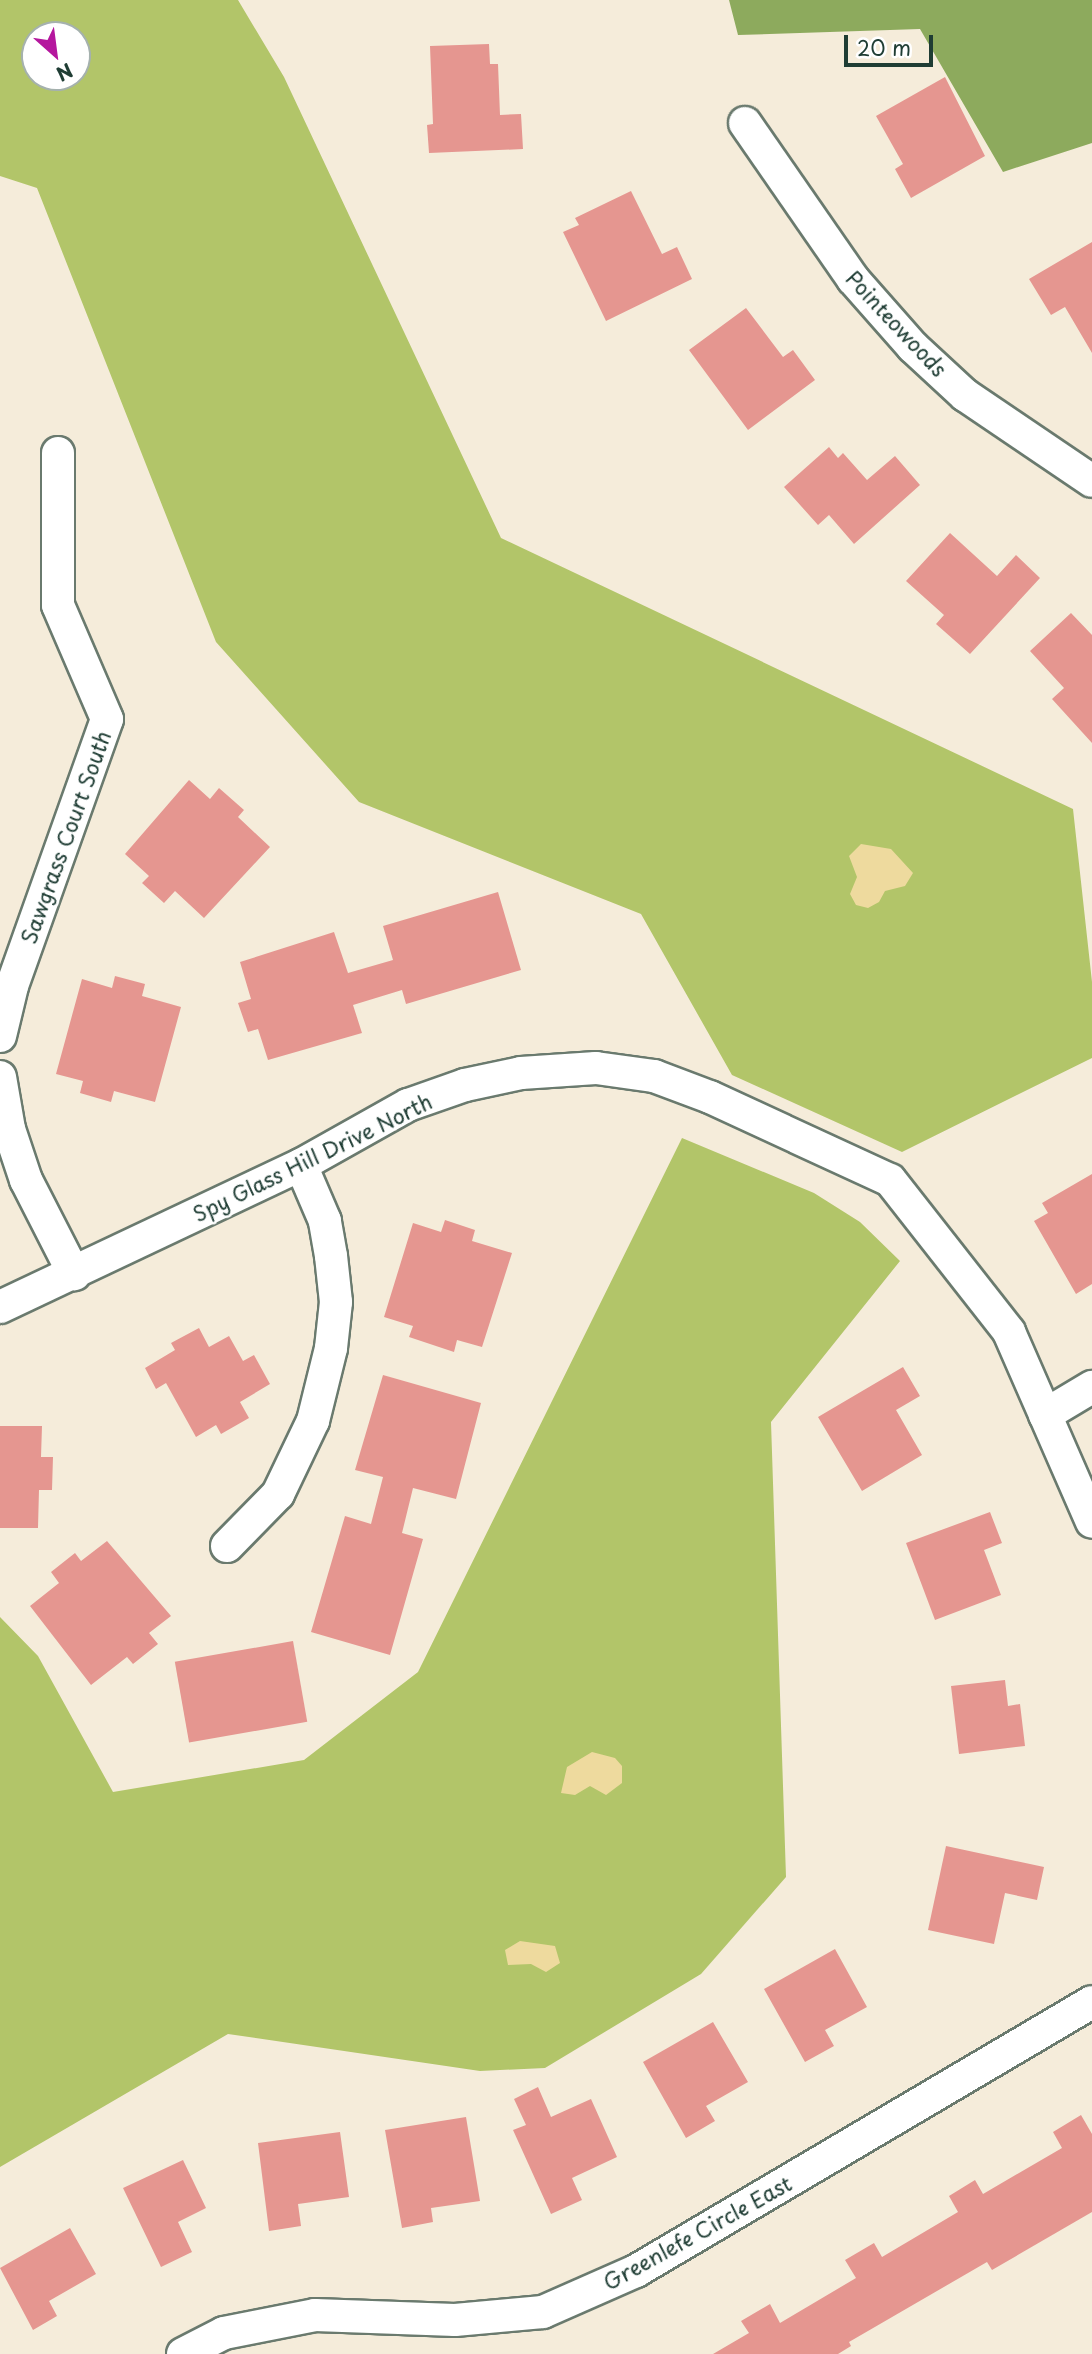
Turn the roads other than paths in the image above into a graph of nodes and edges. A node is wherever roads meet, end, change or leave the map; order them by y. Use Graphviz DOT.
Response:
graph roads {
  1 [pos="746,123"];
  2 [pos="58,453"];
  3 [pos="1092,481"];
  4 [pos="0,1037"];
  5 [pos="0,1077"];
  6 [pos="301,1165"];
  7 [pos="74,1274"];
  8 [pos="0,1307"];
  9 [pos="1092,1387"];
  10 [pos="1045,1415"];
  11 [pos="1092,1522"];
  12 [pos="227,1546"];
  13 [pos="1092,2002"];
  14 [pos="183,2354"];
  1 -- 3 [label="street, Pointeowoods"];
  2 -- 4 [label="street, Sawgrass Court South"];
  5 -- 7 [label="street"];
  6 -- 7 [label="street, Spy Glass Hill Drive North"];
  6 -- 10 [label="street, Spy Glass Hill Drive North"];
  6 -- 12 [label="street"];
  7 -- 8 [label="street, Spy Glass Hill Drive North"];
  9 -- 10 [label="street"];
  10 -- 11 [label="street, Spy Glass Hill Drive North"];
  13 -- 14 [label="street, Greenlefe Circle East"];
}
